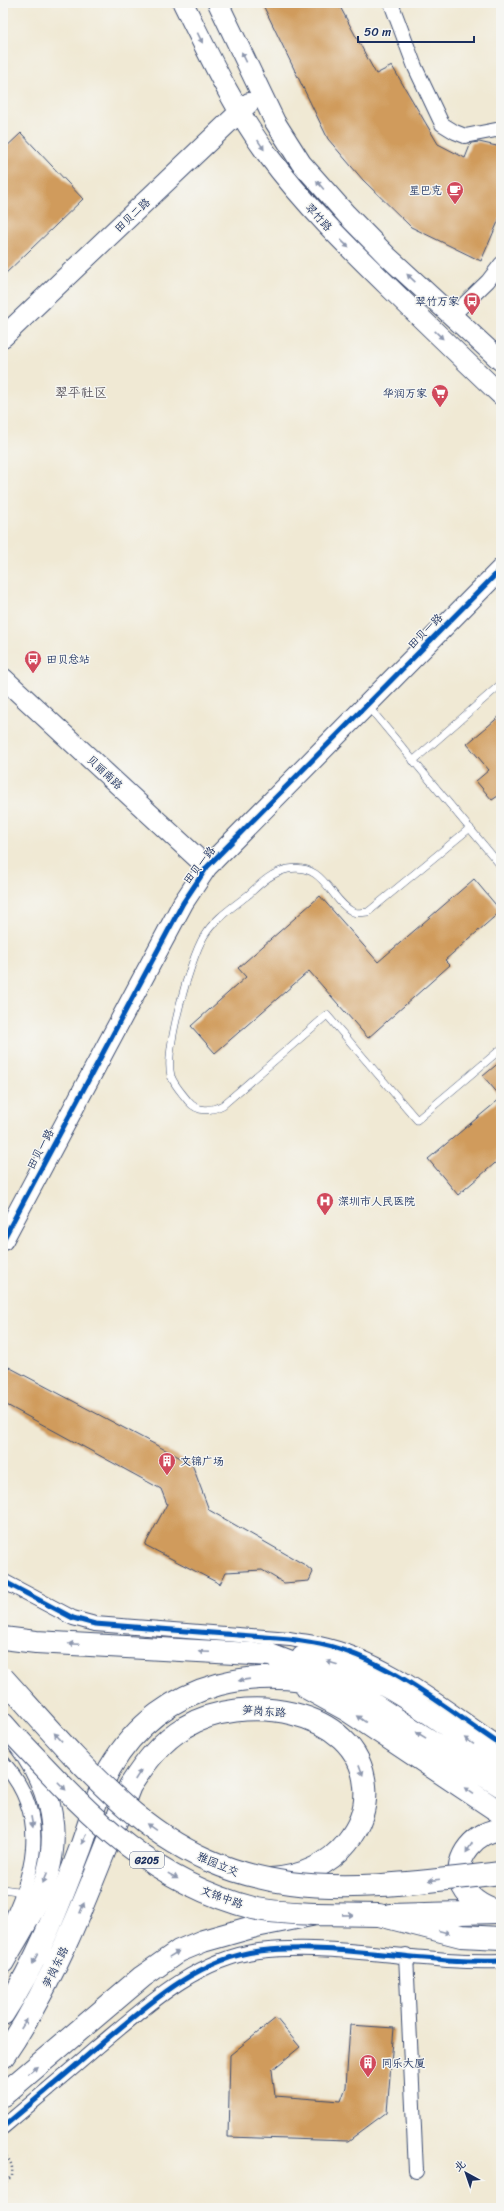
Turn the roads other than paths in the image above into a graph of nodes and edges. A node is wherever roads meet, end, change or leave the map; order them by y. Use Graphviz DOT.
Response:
graph roads {
  1 [pos="183,3"];
  2 [pos="218,3"];
  3 [pos="391,3"];
  4 [pos="261,92"];
  5 [pos="240,112"];
  6 [pos="501,129"];
  7 [pos="501,264"];
  8 [pos="452,316"];
  9 [pos="3,337"];
  10 [pos="501,361"];
  11 [pos="501,395"];
  12 [pos="501,569"];
  13 [pos="3,678"];
  14 [pos="501,684"];
  15 [pos="366,705"];
  16 [pos="413,761"];
  17 [pos="470,828"];
  18 [pos="501,866"];
  19 [pos="207,867"];
  20 [pos="501,1049"];
  21 [pos="3,1240"];
  22 [pos="3,1581"];
  23 [pos="3,1638"];
  24 [pos="270,1655"];
  25 [pos="283,1677"];
  26 [pos="3,1678"];
  27 [pos="357,1694"];
  28 [pos="9,1731"];
  29 [pos="501,1745"];
  30 [pos="3,1763"];
  31 [pos="501,1763"];
  32 [pos="501,1786"];
  33 [pos="501,1813"];
  34 [pos="501,1830"];
  35 [pos="501,1873"];
  36 [pos="262,1879"];
  37 [pos="3,1889"];
  38 [pos="24,1892"];
  39 [pos="499,1912"];
  40 [pos="316,1914"];
  41 [pos="379,1915"];
  42 [pos="3,1937"];
  43 [pos="501,1938"];
  44 [pos="406,1956"];
  45 [pos="501,1961"];
  46 [pos="3,1962"];
  47 [pos="3,2014"];
  48 [pos="3,2057"];
  49 [pos="3,2095"];
  50 [pos="3,2127"];
  51 [pos="416,2171"];
  1 -- 5 [label="street, 翠竹路, one-way"];
  4 -- 2 [label="street, 翠竹路, one-way"];
  3 -- 6 [label="street"];
  4 -- 5 [label="street, 田贝二路"];
  8 -- 4 [label="street, 翠竹路, one-way"];
  5 -- 9 [label="street, 田贝二路"];
  5 -- 11 [label="street, 翠竹路, one-way"];
  7 -- 8 [label="street"];
  8 -- 10 [label="street, 翠竹路"];
  12 -- 15 [label="street, 田贝一路"];
  13 -- 19 [label="street, 贝丽南路"];
  14 -- 16 [label="lane"];
  15 -- 16 [label="lane"];
  15 -- 19 [label="street, 田贝一路"];
  16 -- 17 [label="lane"];
  17 -- 18 [label="lane"];
  17 -- 20 [label="lane"];
  19 -- 21 [label="street, 田贝一路"];
  22 -- 29 [label="street"];
  24 -- 23 [label="main road, one-way"];
  24 -- 27 [label="main road"];
  31 -- 24 [label="main road, one-way"];
  25 -- 27 [label="main road, 笋岗东路"];
  33 -- 25 [label="main road, one-way"];
  25 -- 47 [label="main road, 笋岗东路, one-way"];
  36 -- 26 [label="main road, 雅园立交 / G205, one-way, bridge"];
  32 -- 27 [label="main road, one-way"];
  28 -- 40 [label="main road, 文锦中路 / G205, one-way, bridge"];
  28 -- 46 [label="main road, one-way, bridge"];
  30 -- 38 [label="street, one-way"];
  34 -- 39 [label="main road, one-way"];
  35 -- 36 [label="main road, 雅园立交 / G205, one-way, bridge"];
  48 -- 36 [label="main road, 笋岗东路, one-way, bridge"];
  37 -- 38 [label="lane"];
  38 -- 42 [label="street"];
  39 -- 41 [label="main road, 文锦中路"];
  40 -- 41 [label="main road, 文锦中路 / G205, one-way"];
  49 -- 40 [label="main road, one-way, bridge"];
  41 -- 43 [label="main road, G205, one-way"];
  44 -- 45 [label="street"];
  44 -- 50 [label="street"];
  44 -- 51 [label="street"];
}
